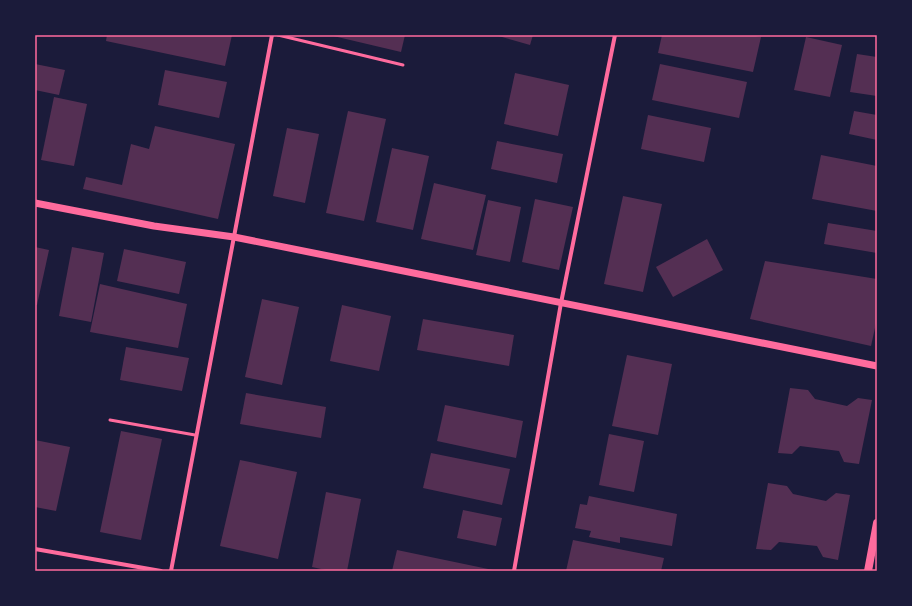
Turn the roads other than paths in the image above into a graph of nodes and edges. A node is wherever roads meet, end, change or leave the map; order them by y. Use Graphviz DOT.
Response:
graph roads {
  1 [pos="272,35"];
  2 [pos="278,35"];
  3 [pos="615,35"];
  4 [pos="403,65"];
  5 [pos="35,202"];
  6 [pos="234,238"];
  7 [pos="561,303"];
  8 [pos="877,366"];
  9 [pos="110,420"];
  10 [pos="195,435"];
  11 [pos="877,523"];
  12 [pos="35,548"];
  13 [pos="162,571"];
  14 [pos="171,571"];
  15 [pos="514,571"];
  16 [pos="868,571"];
  1 -- 6 [label="street"];
  2 -- 4 [label="lane"];
  3 -- 7 [label="street"];
  5 -- 6 [label="street"];
  6 -- 7 [label="street"];
  6 -- 10 [label="street"];
  7 -- 8 [label="street"];
  7 -- 15 [label="street"];
  9 -- 10 [label="lane"];
  10 -- 14 [label="street"];
  11 -- 16 [label="main road"];
  12 -- 13 [label="street"];
}
